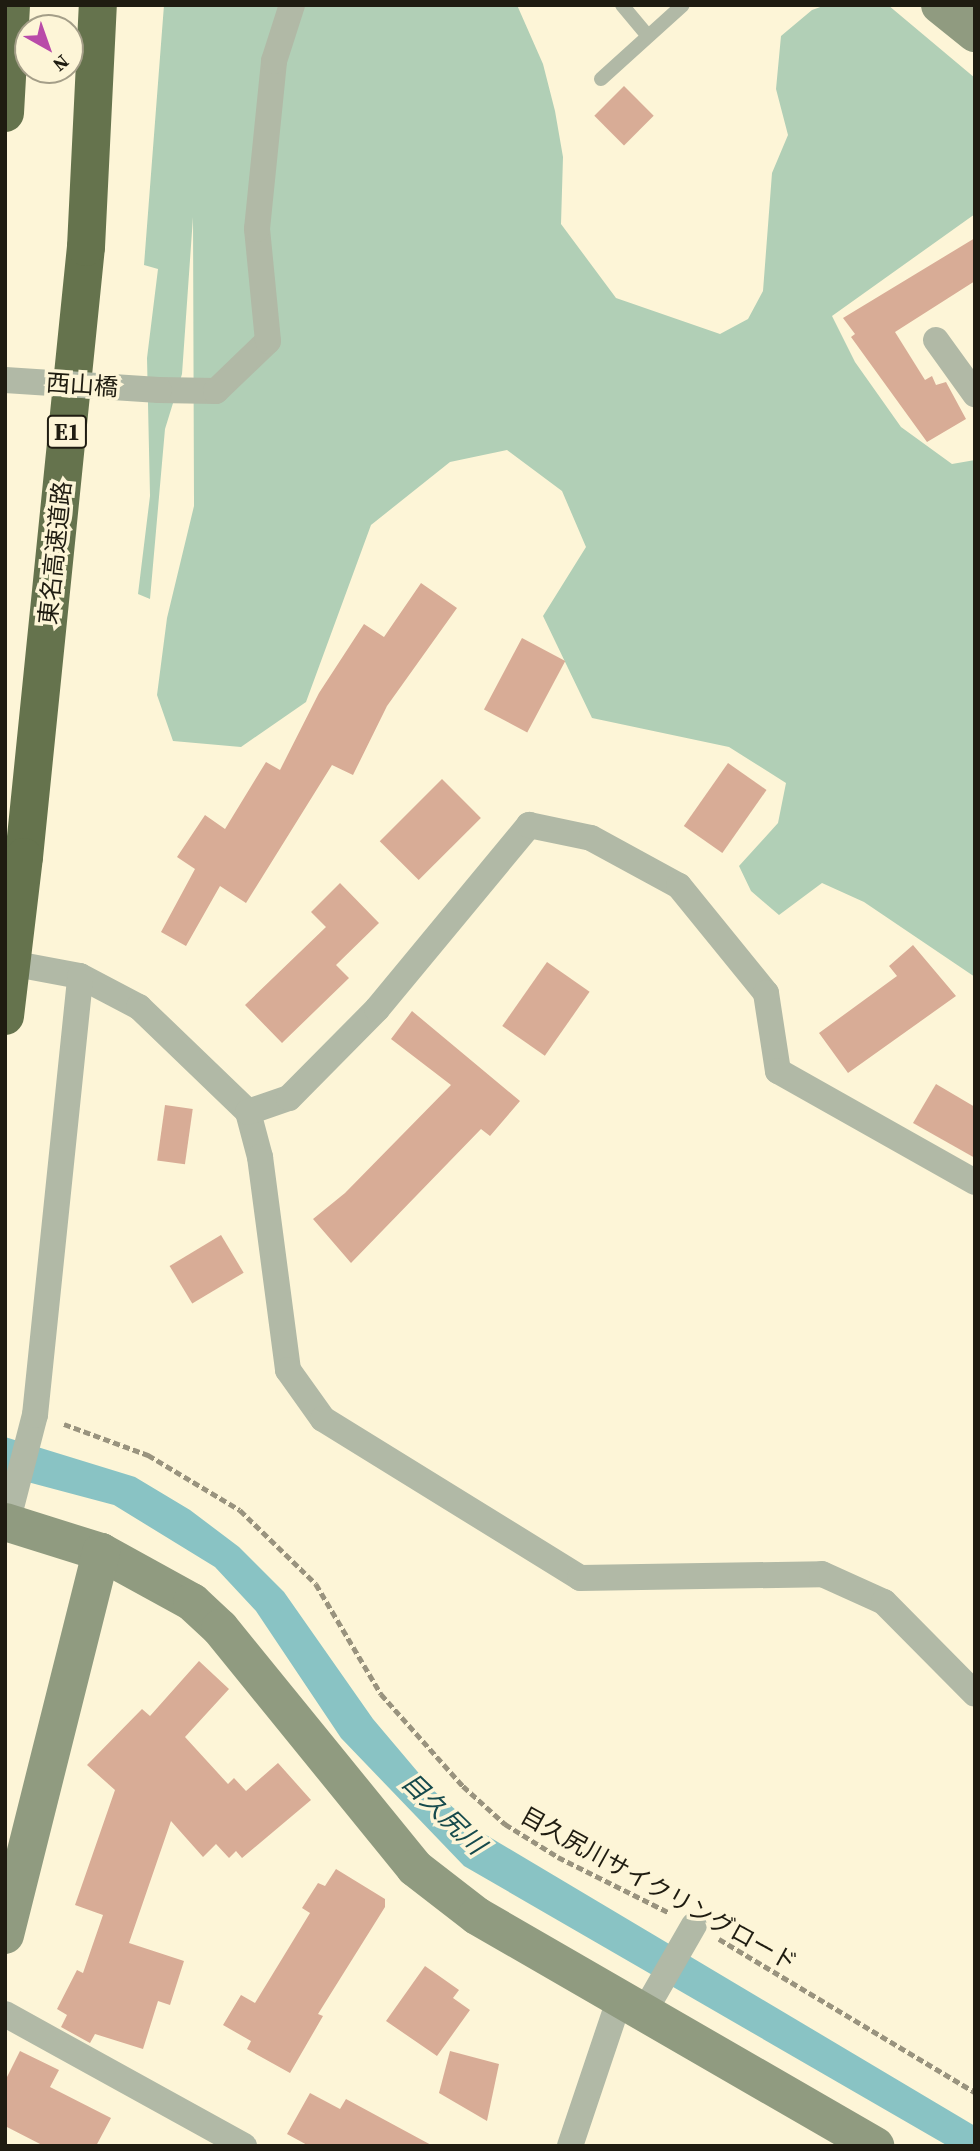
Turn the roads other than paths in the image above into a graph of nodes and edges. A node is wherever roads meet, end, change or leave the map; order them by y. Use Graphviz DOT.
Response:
graph roads {
  1 [pos="11,5"];
  2 [pos="98,5"];
  3 [pos="292,5"];
  4 [pos="622,5"];
  5 [pos="683,5"];
  6 [pos="940,5"];
  7 [pos="975,33"];
  8 [pos="649,36"];
  9 [pos="601,79"];
  10 [pos="5,113"];
  11 [pos="936,340"];
  12 [pos="5,380"];
  13 [pos="972,387"];
  14 [pos="5,961"];
  15 [pos="80,976"];
  16 [pos="5,1016"];
  17 [pos="248,1112"];
  18 [pos="975,1182"];
  19 [pos="8,1514"];
  20 [pos="101,1552"];
  21 [pos="975,1694"];
  22 [pos="691,1930"];
  23 [pos="5,1935"];
  24 [pos="639,2003"];
  25 [pos="5,2014"];
  26 [pos="207,2137"];
  27 [pos="244,2146"];
  28 [pos="570,2146"];
  29 [pos="875,2146"];
  1 -- 10 [label="highway"];
  2 -- 16 [label="highway, 東名高速道路 / E1, bridge"];
  3 -- 12 [label="street, 西山橋, bridge"];
  4 -- 8 [label="lane"];
  5 -- 8 [label="lane"];
  6 -- 7 [label="street"];
  8 -- 9 [label="lane"];
  11 -- 13 [label="street"];
  14 -- 15 [label="street"];
  15 -- 17 [label="street"];
  15 -- 19 [label="street"];
  17 -- 18 [label="street"];
  17 -- 21 [label="street"];
  19 -- 20 [label="street"];
  20 -- 23 [label="street"];
  20 -- 24 [label="street"];
  22 -- 24 [label="street"];
  24 -- 28 [label="street"];
  24 -- 29 [label="street"];
  25 -- 26 [label="street"];
  26 -- 27 [label="street"];
}
